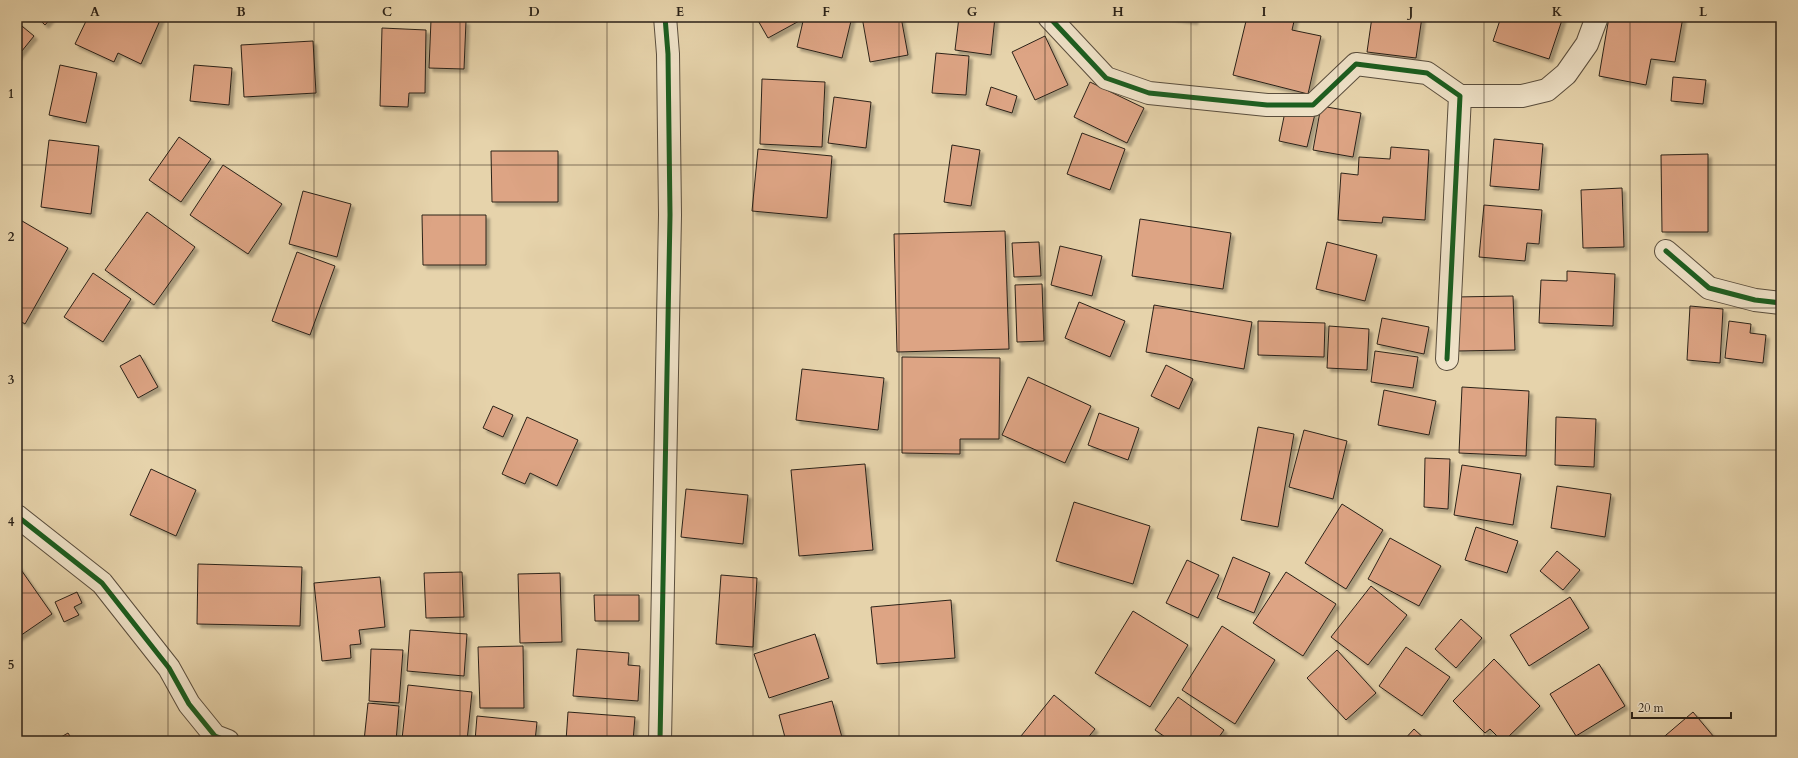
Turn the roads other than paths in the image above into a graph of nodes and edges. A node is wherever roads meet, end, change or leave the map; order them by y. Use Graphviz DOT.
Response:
graph roads {
  1 [pos="665,17"];
  2 [pos="1049,17"];
  3 [pos="1597,17"];
  4 [pos="1460,96"];
  5 [pos="1666,251"];
  6 [pos="1781,303"];
  7 [pos="1447,359"];
  8 [pos="17,516"];
  9 [pos="228,741"];
  10 [pos="660,741"];
  1 -- 10 [label="street"];
  2 -- 4 [label="street"];
  3 -- 4 [label="street"];
  4 -- 7 [label="street"];
  5 -- 6 [label="street"];
  8 -- 9 [label="street"];
}
